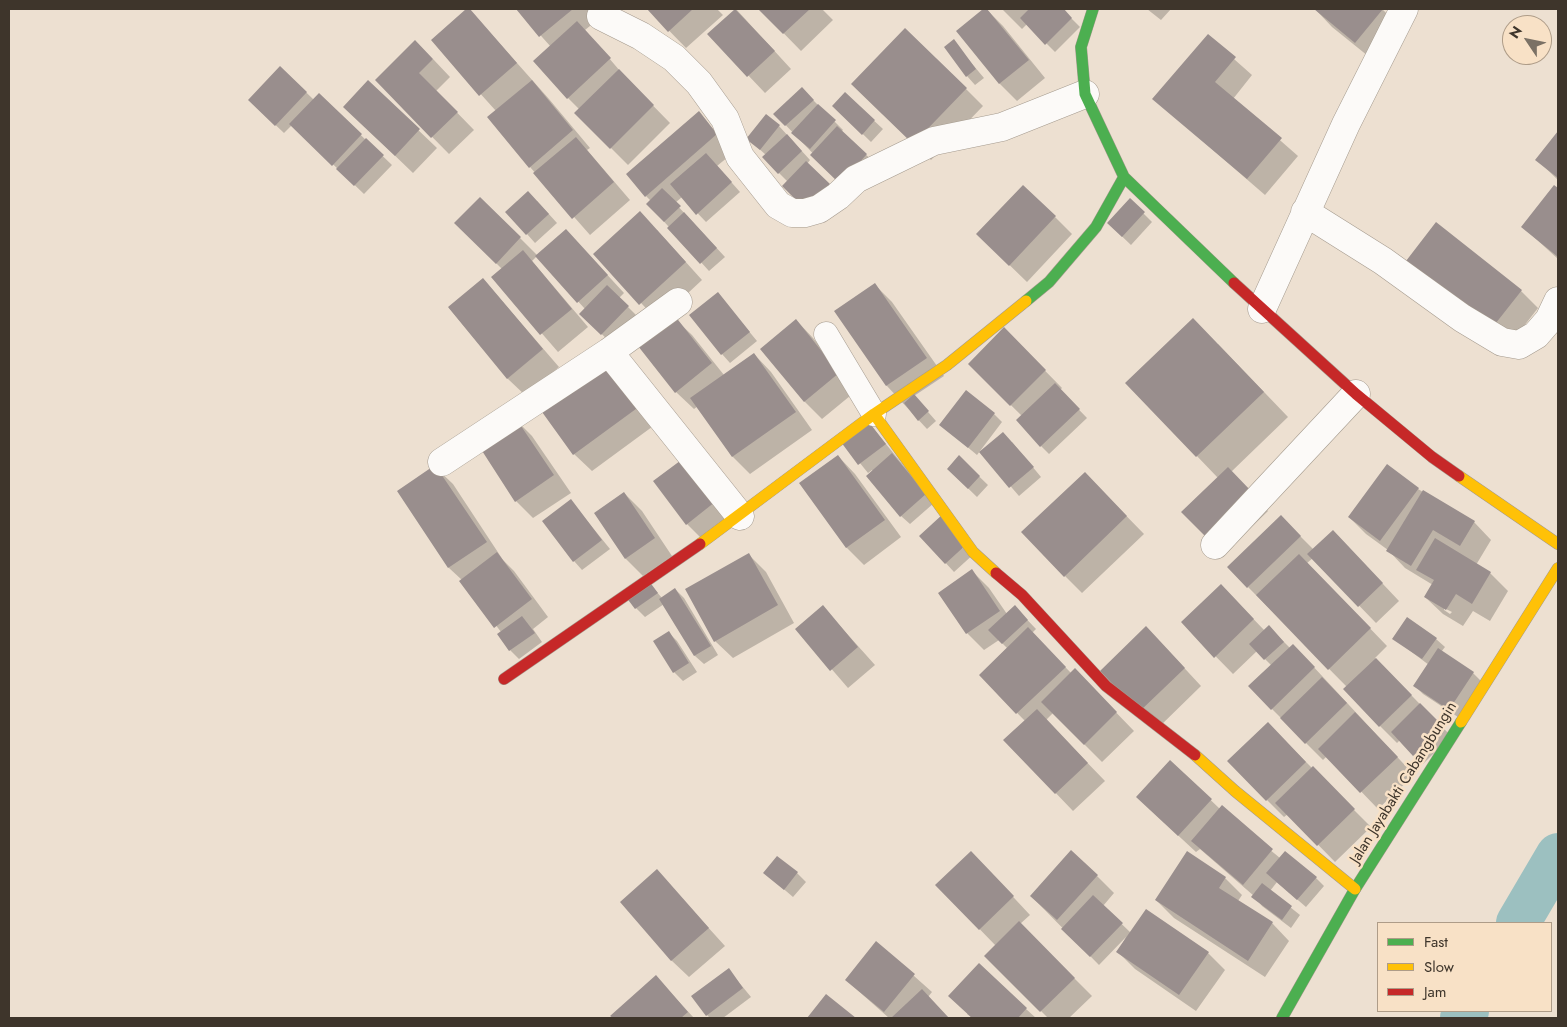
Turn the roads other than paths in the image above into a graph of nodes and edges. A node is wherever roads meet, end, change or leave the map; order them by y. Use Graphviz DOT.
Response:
graph roads {
  1 [pos="1092,9"];
  2 [pos="1404,9"];
  3 [pos="602,16"];
  4 [pos="1085,94"];
  5 [pos="1124,177"];
  6 [pos="1305,212"];
  7 [pos="1558,301"];
  8 [pos="678,302"];
  9 [pos="1262,309"];
  10 [pos="826,334"];
  11 [pos="609,352"];
  12 [pos="1356,394"];
  13 [pos="874,414"];
  14 [pos="442,462"];
  15 [pos="740,516"];
  16 [pos="1558,544"];
  17 [pos="1216,545"];
  18 [pos="1558,568"];
  19 [pos="504,678"];
  20 [pos="1355,889"];
  21 [pos="1282,1018"];
  1 -- 4 [label="street"];
  2 -- 6 [label="street"];
  3 -- 4 [label="street"];
  4 -- 5 [label="street"];
  5 -- 9 [label="street"];
  5 -- 13 [label="street"];
  6 -- 7 [label="street"];
  6 -- 9 [label="street"];
  8 -- 11 [label="street"];
  9 -- 12 [label="street"];
  10 -- 13 [label="lane"];
  11 -- 14 [label="street"];
  11 -- 15 [label="street"];
  12 -- 16 [label="street"];
  12 -- 17 [label="street"];
  13 -- 15 [label="street"];
  13 -- 20 [label="street"];
  15 -- 19 [label="street"];
  18 -- 20 [label="street, Jalan Jayabakti Cabangbungin"];
  20 -- 21 [label="street, Jalan Jayabakti Cabangbungin"];
}
